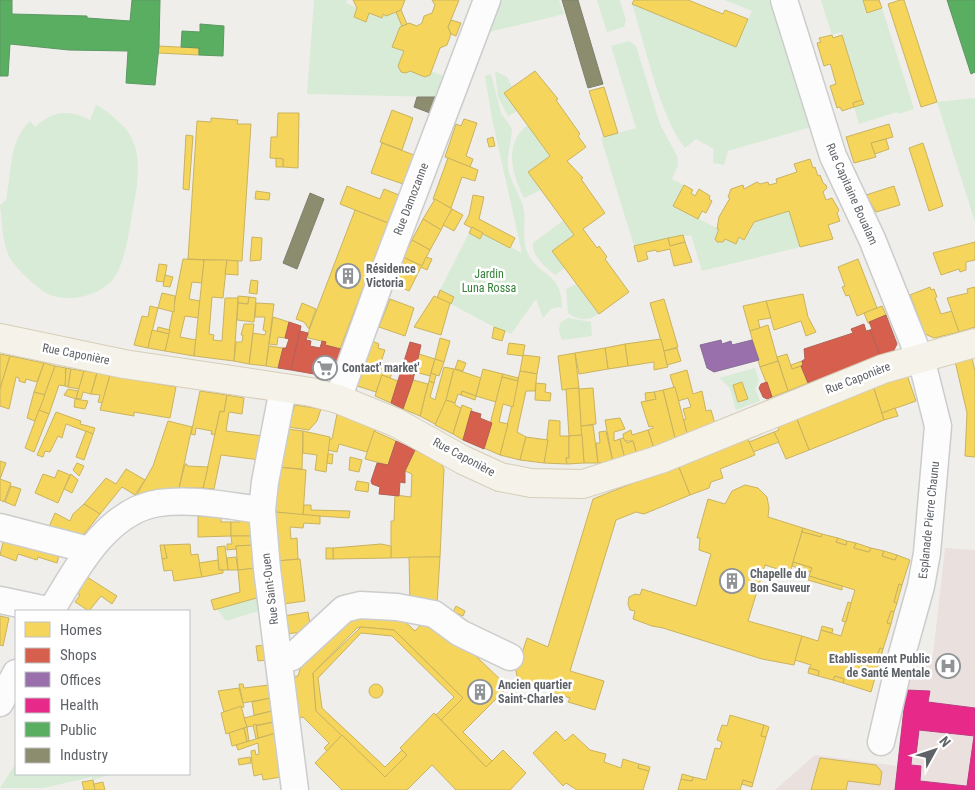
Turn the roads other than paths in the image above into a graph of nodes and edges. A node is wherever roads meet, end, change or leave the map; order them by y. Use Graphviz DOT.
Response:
graph roads {
  1 [pos="487,0"];
  2 [pos="784,0"];
  3 [pos="0,338"];
  4 [pos="975,343"];
  5 [pos="918,357"];
  6 [pos="283,389"];
  7 [pos="338,399"];
  8 [pos="262,510"];
  9 [pos="0,527"];
  10 [pos="89,550"];
  11 [pos="0,600"];
  12 [pos="47,610"];
  13 [pos="53,610"];
  14 [pos="510,657"];
  15 [pos="279,661"];
  16 [pos="15,675"];
  17 [pos="0,703"];
  18 [pos="881,742"];
  19 [pos="295,790"];
  1 -- 7 [label="street, Rue Damozanne"];
  2 -- 5 [label="street, Rue Capitaine Boualam"];
  3 -- 6 [label="main road, Rue Caponière"];
  4 -- 5 [label="main road, Rue Caponière"];
  5 -- 7 [label="main road, Rue Caponière"];
  5 -- 18 [label="street, Esplanade Pierre Chaunu"];
  6 -- 7 [label="main road, Rue Caponière"];
  6 -- 8 [label="street, Rue Saint-Ouen"];
  8 -- 10 [label="street"];
  8 -- 15 [label="street, Rue Saint-Ouen"];
  9 -- 10 [label="street"];
  10 -- 13 [label="street"];
  11 -- 12 [label="street"];
  14 -- 15 [label="street"];
  15 -- 19 [label="street, Rue Saint-Ouen"];
  16 -- 17 [label="street"];
}
